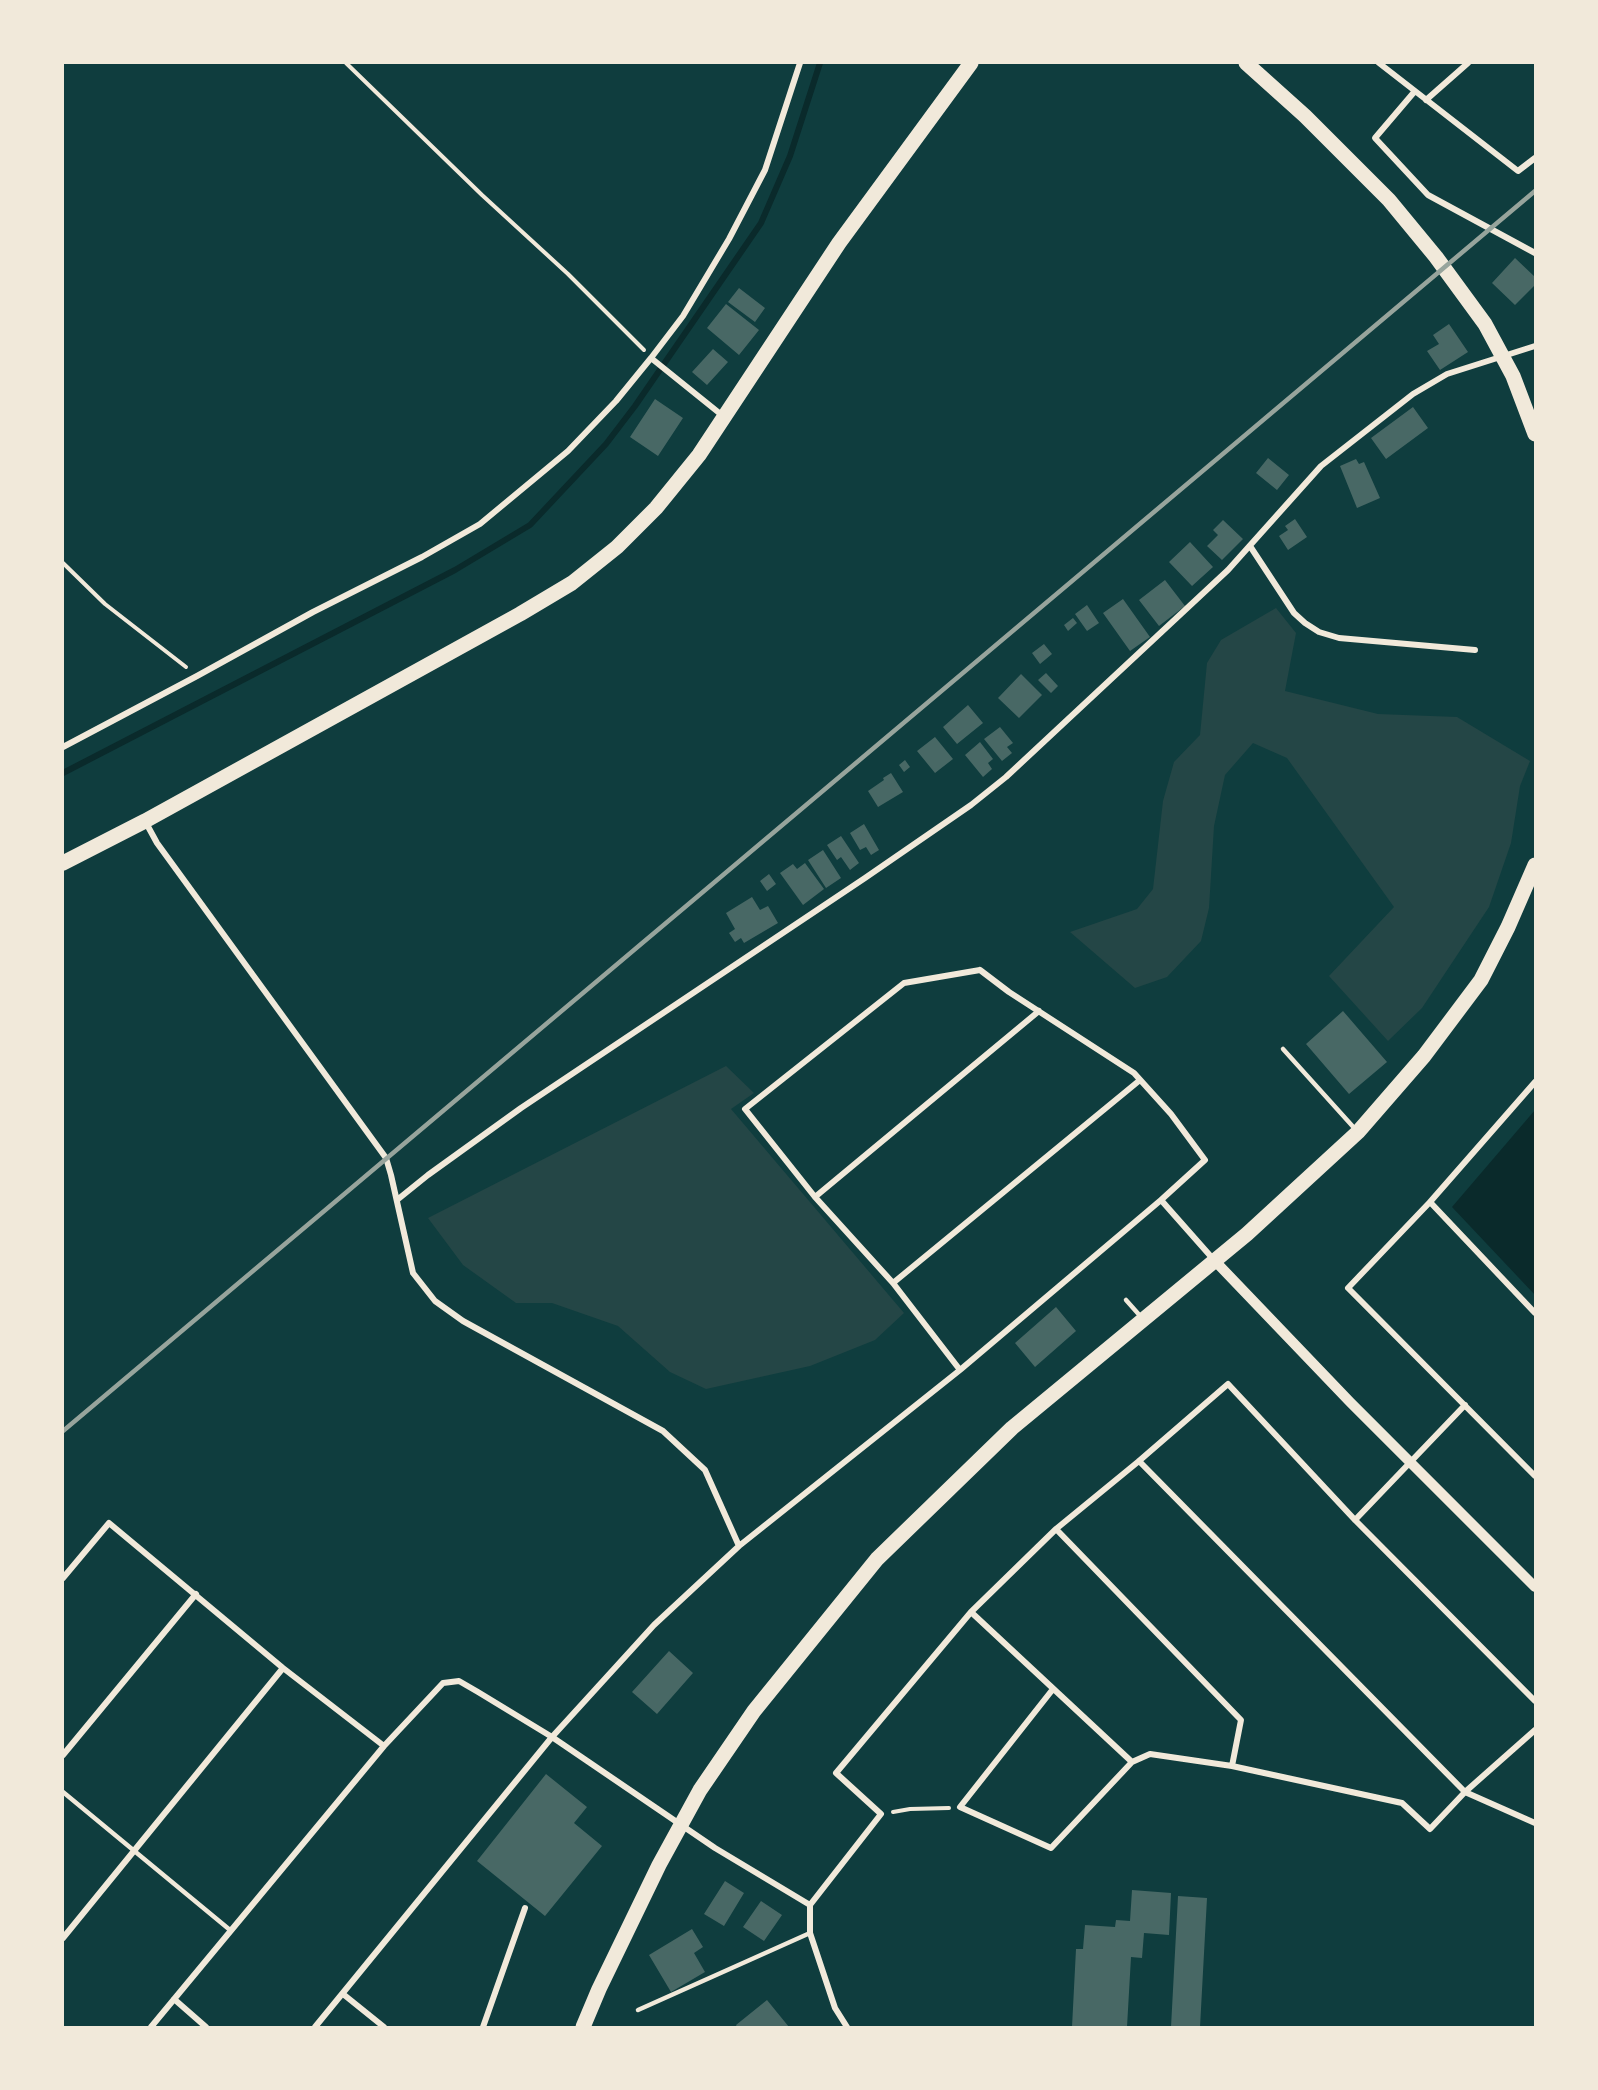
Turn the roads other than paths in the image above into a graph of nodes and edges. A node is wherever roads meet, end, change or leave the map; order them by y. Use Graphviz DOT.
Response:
graph roads {
  1 [pos="800,63"];
  2 [pos="971,63"];
  3 [pos="1246,63"];
  4 [pos="1379,63"];
  5 [pos="1468,63"];
  6 [pos="1415,91"];
  7 [pos="1426,100"];
  8 [pos="1535,158"];
  9 [pos="1535,253"];
  10 [pos="1535,346"];
  11 [pos="654,360"];
  12 [pos="726,418"];
  13 [pos="1535,434"];
  14 [pos="1250,546"];
  15 [pos="1475,650"];
  16 [pos="63,747"];
  17 [pos="145,821"];
  18 [pos="63,863"];
  19 [pos="1535,865"];
  20 [pos="1039,1011"];
  21 [pos="1283,1049"];
  22 [pos="1140,1080"];
  23 [pos="1535,1082"];
  24 [pos="1358,1132"];
  25 [pos="815,1197"];
  26 [pos="397,1200"];
  27 [pos="1161,1200"];
  28 [pos="1430,1202"];
  29 [pos="1215,1261"];
  30 [pos="893,1283"];
  31 [pos="1126,1300"];
  32 [pos="1535,1312"];
  33 [pos="1143,1320"];
  34 [pos="960,1370"];
  35 [pos="1465,1405"];
  36 [pos="1139,1461"];
  37 [pos="1410,1462"];
  38 [pos="1535,1476"];
  39 [pos="1355,1520"];
  40 [pos="1056,1529"];
  41 [pos="738,1546"];
  42 [pos="63,1578"];
  43 [pos="1535,1587"];
  44 [pos="196,1594"];
  45 [pos="971,1612"];
  46 [pos="283,1668"];
  47 [pos="1053,1689"];
  48 [pos="1535,1701"];
  49 [pos="1535,1730"];
  50 [pos="552,1737"];
  51 [pos="384,1746"];
  52 [pos="63,1755"];
  53 [pos="1132,1762"];
  54 [pos="1232,1766"];
  55 [pos="63,1792"];
  56 [pos="1465,1792"];
  57 [pos="1535,1823"];
  58 [pos="682,1825"];
  59 [pos="135,1851"];
  60 [pos="810,1905"];
  61 [pos="525,1908"];
  62 [pos="230,1930"];
  63 [pos="810,1933"];
  64 [pos="63,1938"];
  65 [pos="343,1994"];
  66 [pos="174,1999"];
  67 [pos="638,2010"];
  68 [pos="151,2027"];
  69 [pos="206,2027"];
  70 [pos="315,2027"];
  71 [pos="384,2027"];
  72 [pos="483,2027"];
  73 [pos="584,2027"];
  74 [pos="847,2027"];
  1 -- 11 [label="street"];
  2 -- 12 [label="main road"];
  3 -- 13 [label="main road"];
  4 -- 6 [label="street"];
  5 -- 7 [label="street"];
  6 -- 7 [label="street"];
  6 -- 9 [label="street"];
  7 -- 8 [label="street"];
  10 -- 14 [label="street"];
  11 -- 12 [label="street"];
  11 -- 16 [label="street"];
  12 -- 17 [label="main road"];
  14 -- 15 [label="street"];
  14 -- 26 [label="street"];
  17 -- 18 [label="main road"];
  17 -- 26 [label="street"];
  19 -- 24 [label="main road"];
  20 -- 22 [label="street"];
  20 -- 25 [label="street"];
  20 -- 25 [label="street"];
  21 -- 24 [label="lane"];
  22 -- 27 [label="street"];
  22 -- 30 [label="street"];
  23 -- 28 [label="street"];
  24 -- 29 [label="main road"];
  25 -- 30 [label="street"];
  26 -- 41 [label="street"];
  27 -- 29 [label="street"];
  27 -- 34 [label="street"];
  28 -- 32 [label="street"];
  28 -- 35 [label="street"];
  29 -- 33 [label="main road"];
  29 -- 37 [label="street"];
  30 -- 34 [label="street"];
  31 -- 33 [label="lane"];
  33 -- 58 [label="main road"];
  34 -- 41 [label="street"];
  35 -- 37 [label="street"];
  35 -- 38 [label="street"];
  36 -- 39 [label="street"];
  36 -- 40 [label="street"];
  36 -- 56 [label="street"];
  37 -- 39 [label="street"];
  37 -- 43 [label="street"];
  39 -- 48 [label="street"];
  40 -- 45 [label="street"];
  40 -- 54 [label="street"];
  41 -- 50 [label="street"];
  42 -- 44 [label="street"];
  44 -- 46 [label="street"];
  44 -- 52 [label="street"];
  45 -- 47 [label="street"];
  45 -- 60 [label="street"];
  46 -- 51 [label="street"];
  46 -- 59 [label="street"];
  47 -- 53 [label="street"];
  47 -- 53 [label="street"];
  49 -- 56 [label="street"];
  50 -- 51 [label="street"];
  50 -- 58 [label="street"];
  50 -- 65 [label="street"];
  51 -- 62 [label="street"];
  53 -- 54 [label="street"];
  54 -- 56 [label="street"];
  55 -- 59 [label="lane"];
  56 -- 57 [label="street"];
  58 -- 60 [label="street"];
  58 -- 73 [label="main road"];
  59 -- 62 [label="lane"];
  59 -- 64 [label="street"];
  60 -- 63 [label="street"];
  61 -- 72 [label="street"];
  62 -- 66 [label="street"];
  63 -- 67 [label="lane"];
  63 -- 74 [label="street"];
  65 -- 70 [label="street"];
  65 -- 71 [label="street"];
  66 -- 68 [label="street"];
  66 -- 69 [label="street"];
}
